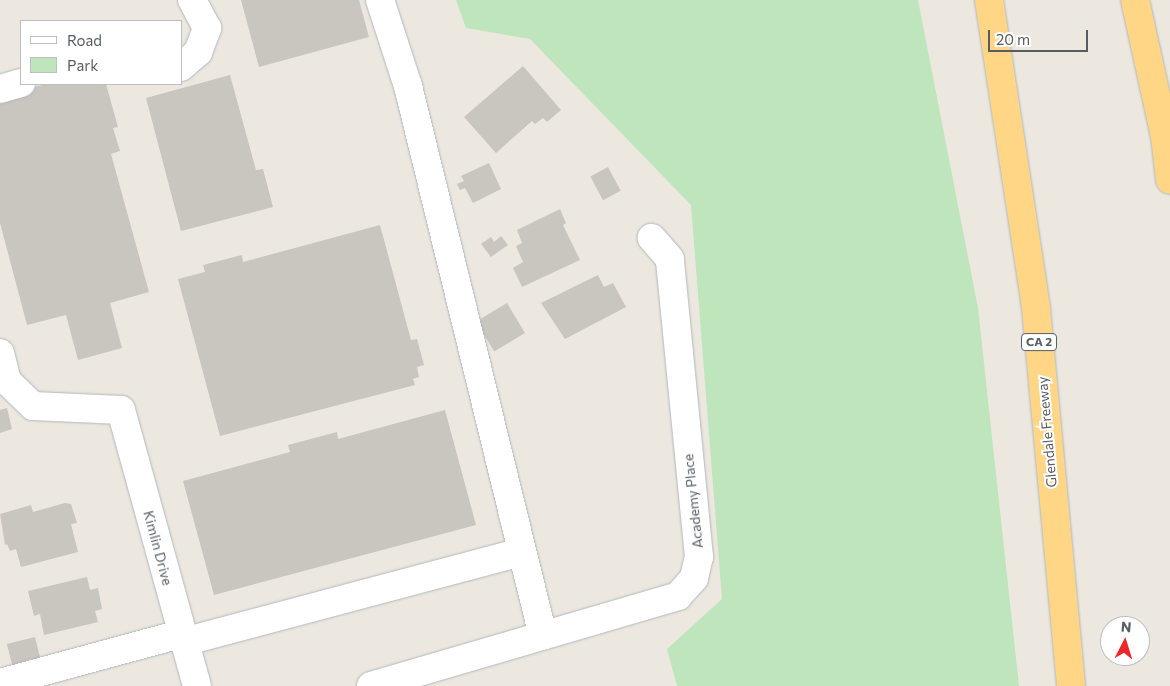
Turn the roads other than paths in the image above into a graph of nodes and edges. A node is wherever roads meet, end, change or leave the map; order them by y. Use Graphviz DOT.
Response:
graph roads {
  1 [pos="192,0"];
  2 [pos="380,0"];
  3 [pos="989,0"];
  4 [pos="1136,0"];
  5 [pos="182,66"];
  6 [pos="20,83"];
  7 [pos="0,89"];
  8 [pos="1170,180"];
  9 [pos="652,238"];
  10 [pos="0,353"];
  11 [pos="4,381"];
  12 [pos="521,552"];
  13 [pos="543,636"];
  14 [pos="181,638"];
  15 [pos="0,683"];
  16 [pos="197,686"];
  17 [pos="371,686"];
  18 [pos="1071,686"];
  1 -- 5 [label="street"];
  2 -- 12 [label="street"];
  3 -- 18 [label="highway, Glendale Freeway / CA 2"];
  4 -- 8 [label="highway"];
  6 -- 7 [label="street"];
  9 -- 13 [label="street, Academy Place"];
  10 -- 11 [label="street"];
  11 -- 14 [label="street, Kimlin Drive"];
  12 -- 13 [label="street"];
  12 -- 14 [label="street"];
  13 -- 17 [label="street, Academy Place"];
  14 -- 15 [label="street"];
  14 -- 16 [label="street, Kimlin Drive"];
}
